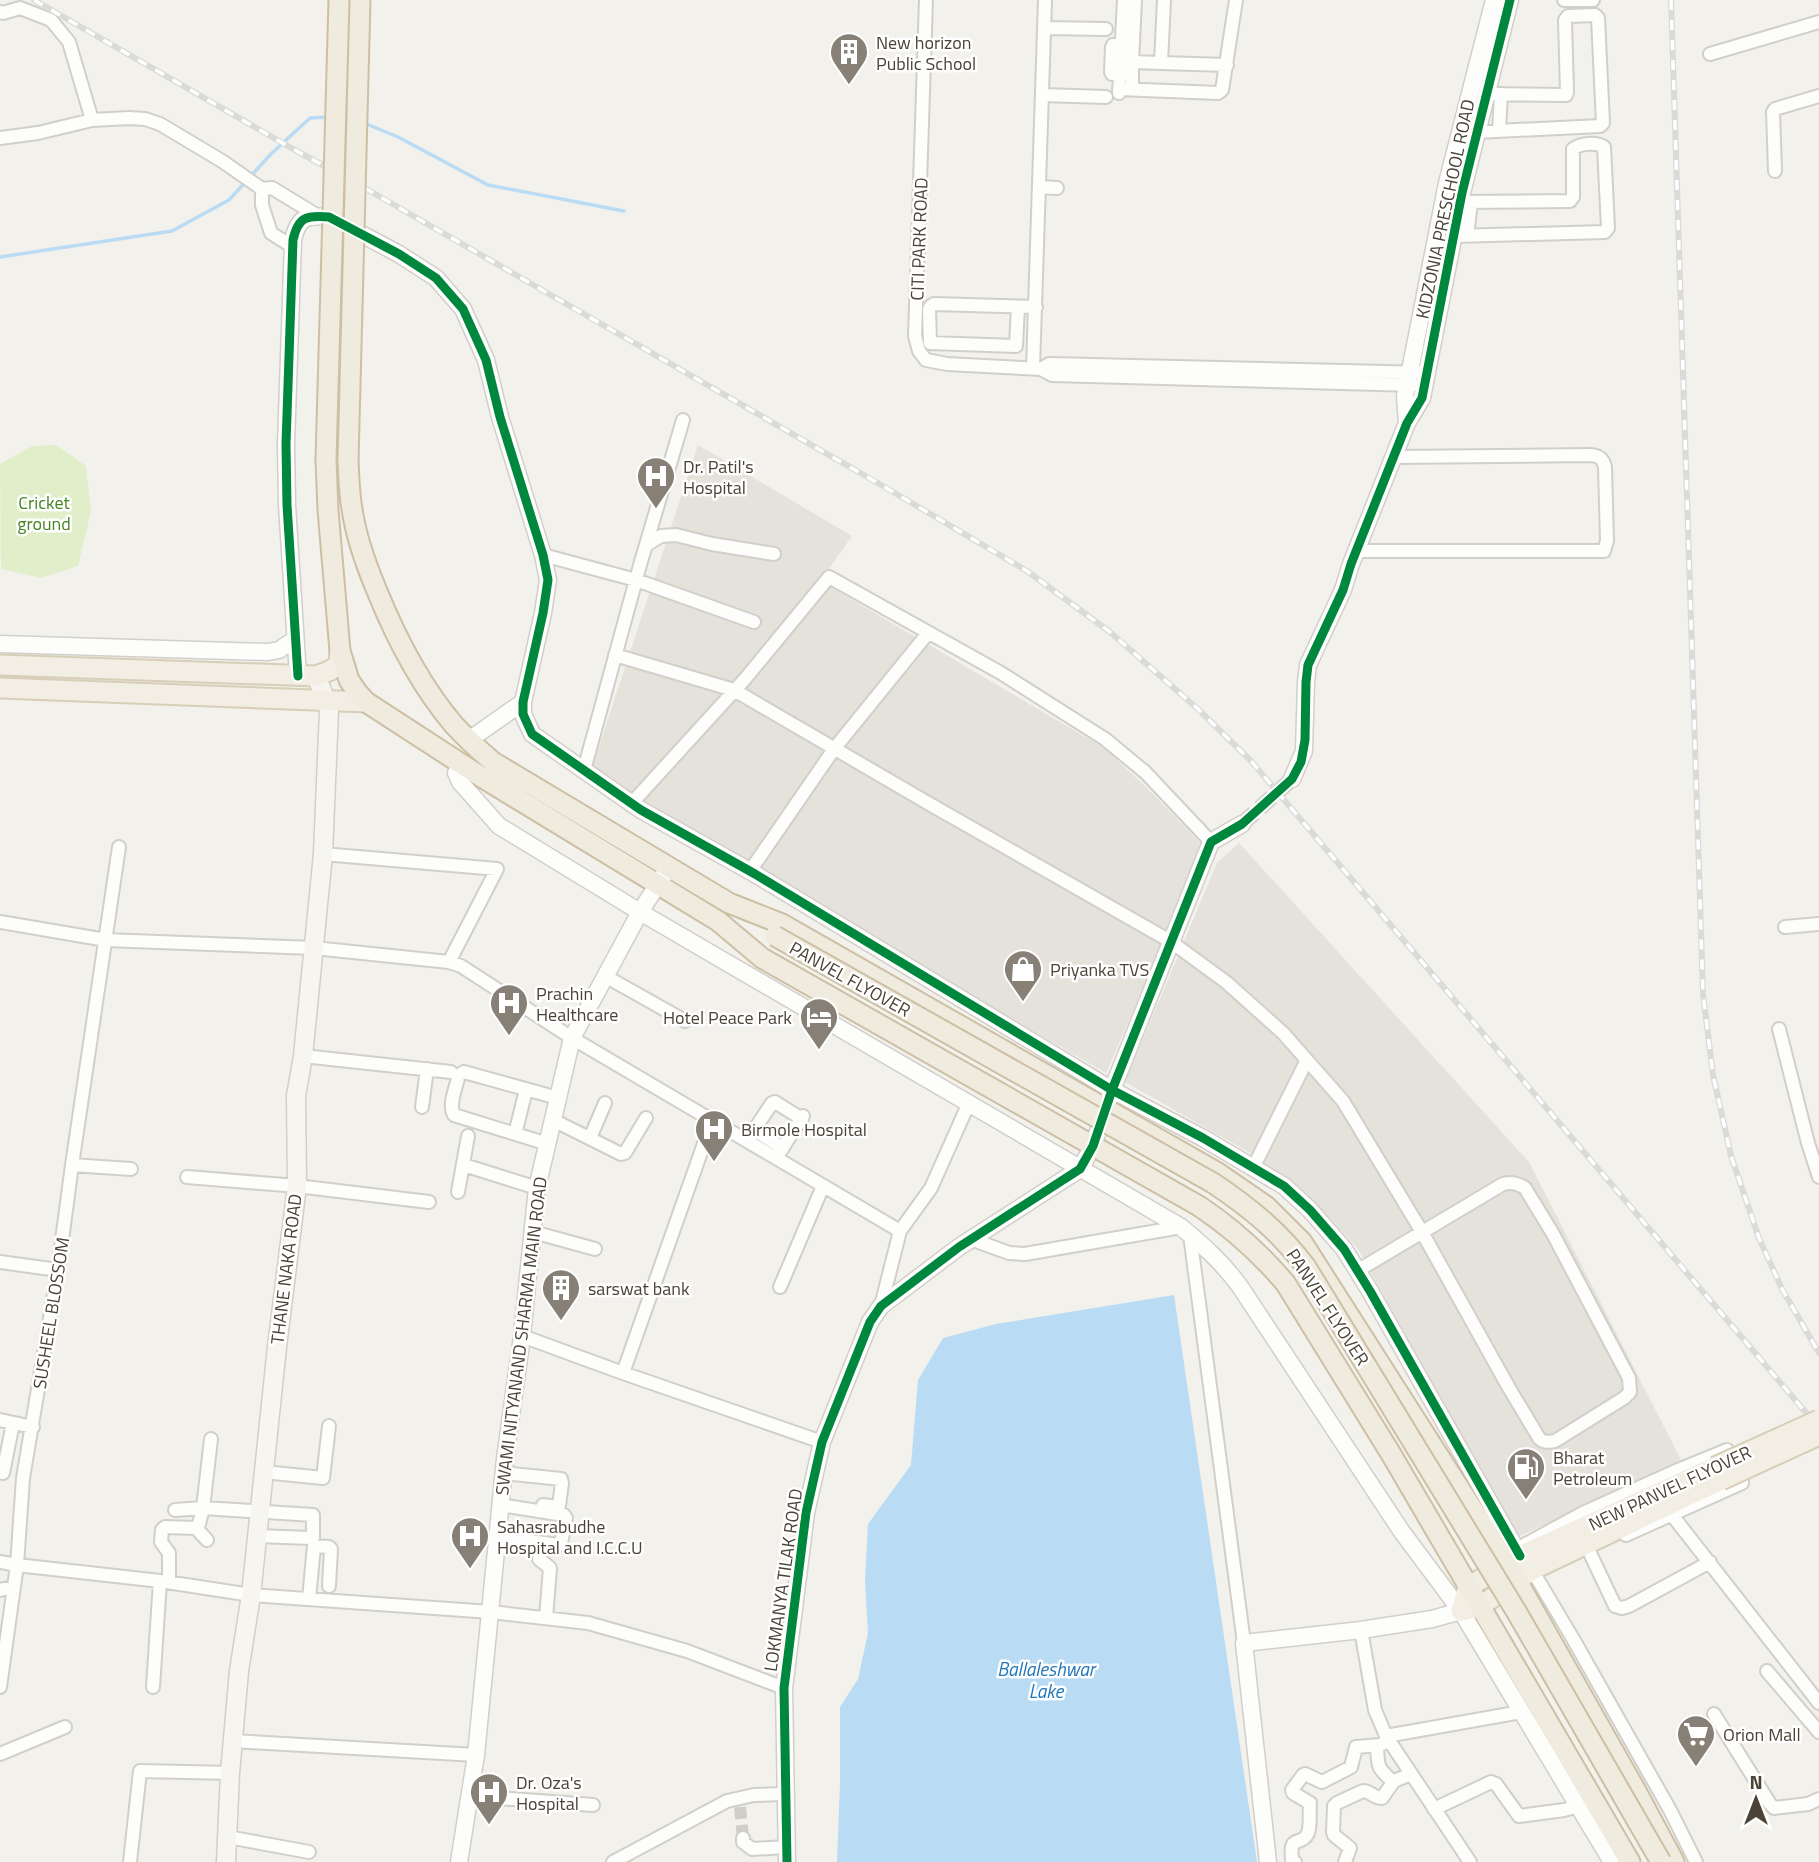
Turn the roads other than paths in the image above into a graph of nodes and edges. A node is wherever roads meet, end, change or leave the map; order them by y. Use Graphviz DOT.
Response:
graph roads {
  1 [pos="339,0"];
  2 [pos="360,0"];
  3 [pos="926,0"];
  4 [pos="1045,0"];
  5 [pos="1124,0"];
  6 [pos="1135,0"];
  7 [pos="1164,0"];
  8 [pos="1236,0"];
  9 [pos="1494,0"];
  10 [pos="1510,0"];
  11 [pos="1564,0"];
  12 [pos="1593,0"];
  13 [pos="1,15"];
  14 [pos="1819,22"];
  15 [pos="1044,28"];
  16 [pos="1106,29"];
  17 [pos="1710,54"];
  18 [pos="1132,62"];
  19 [pos="1486,62"];
  20 [pos="1161,63"];
  21 [pos="1227,65"];
  22 [pos="1119,92"];
  23 [pos="1494,94"];
  24 [pos="1042,96"];
  25 [pos="1819,96"];
  26 [pos="92,120"];
  27 [pos="1499,131"];
  28 [pos="1477,132"];
  29 [pos="0,138"];
  30 [pos="1775,171"];
  31 [pos="260,187"];
  32 [pos="1040,187"];
  33 [pos="1057,188"];
  34 [pos="1466,202"];
  35 [pos="318,216"];
  36 [pos="1460,236"];
  37 [pos="293,247"];
  38 [pos="916,305"];
  39 [pos="930,306"];
  40 [pos="1018,307"];
  41 [pos="1036,307"];
  42 [pos="1037,368"];
  43 [pos="1418,379"];
  44 [pos="682,420"];
  45 [pos="1394,457"];
  46 [pos="646,545"];
  47 [pos="774,554"];
  48 [pos="543,555"];
  49 [pos="1354,558"];
  50 [pos="636,580"];
  51 [pos="754,622"];
  52 [pos="928,633"];
  53 [pos="295,639"];
  54 [pos="0,644"];
  55 [pos="340,651"];
  56 [pos="615,655"];
  57 [pos="0,665"];
  58 [pos="307,676"];
  59 [pos="0,688"];
  60 [pos="734,690"];
  61 [pos="326,701"];
  62 [pos="366,702"];
  63 [pos="523,702"];
  64 [pos="469,740"];
  65 [pos="834,749"];
  66 [pos="461,764"];
  67 [pos="584,770"];
  68 [pos="1292,779"];
  69 [pos="631,804"];
  70 [pos="1242,824"];
  71 [pos="1211,842"];
  72 [pos="119,846"];
  73 [pos="323,854"];
  74 [pos="668,867"];
  75 [pos="750,871"];
  76 [pos="657,884"];
  77 [pos="729,903"];
  78 [pos="640,912"];
  79 [pos="718,921"];
  80 [pos="0,922"];
  81 [pos="1784,927"];
  82 [pos="1818,928"];
  83 [pos="106,940"];
  84 [pos="772,941"];
  85 [pos="1170,942"];
  86 [pos="314,948"];
  87 [pos="449,962"];
  88 [pos="605,976"];
  89 [pos="684,1021"];
  90 [pos="1779,1029"];
  91 [pos="572,1038"];
  92 [pos="303,1056"];
  93 [pos="1307,1060"];
  94 [pos="427,1069"];
  95 [pos="451,1072"];
  96 [pos="526,1090"];
  97 [pos="558,1098"];
  98 [pos="1108,1099"];
  99 [pos="605,1103"];
  100 [pos="968,1105"];
  101 [pos="422,1107"];
  102 [pos="646,1118"];
  103 [pos="553,1120"];
  104 [pos="712,1121"];
  105 [pos="515,1134"];
  106 [pos="468,1136"];
  107 [pos="751,1136"];
  108 [pos="590,1138"];
  109 [pos="548,1144"];
  110 [pos="1093,1146"];
  111 [pos="780,1153"];
  112 [pos="72,1165"];
  113 [pos="464,1165"];
  114 [pos="1253,1168"];
  115 [pos="131,1169"];
  116 [pos="1080,1169"];
  117 [pos="187,1177"];
  118 [pos="1819,1177"];
  119 [pos="297,1186"];
  120 [pos="823,1186"];
  121 [pos="537,1188"];
  122 [pos="458,1192"];
  123 [pos="429,1202"];
  124 [pos="900,1231"];
  125 [pos="1185,1231"];
  126 [pos="533,1232"];
  127 [pos="1422,1232"];
  128 [pos="971,1239"];
  129 [pos="595,1249"];
  130 [pos="0,1262"];
  131 [pos="58,1270"];
  132 [pos="1357,1271"];
  133 [pos="780,1287"];
  134 [pos="881,1306"];
  135 [pos="522,1336"];
  136 [pos="623,1373"];
  137 [pos="1819,1420"];
  138 [pos="6,1421"];
  139 [pos="329,1426"];
  140 [pos="33,1427"];
  141 [pos="1819,1435"];
  142 [pos="211,1439"];
  143 [pos="822,1442"];
  144 [pos="264,1472"];
  145 [pos="1,1473"];
  146 [pos="503,1473"];
  147 [pos="1718,1474"];
  148 [pos="23,1478"];
  149 [pos="501,1502"];
  150 [pos="203,1508"];
  151 [pos="175,1510"];
  152 [pos="260,1511"];
  153 [pos="1672,1516"];
  154 [pos="196,1528"];
  155 [pos="257,1536"];
  156 [pos="207,1540"];
  157 [pos="498,1540"];
  158 [pos="1589,1551"];
  159 [pos="0,1562"];
  160 [pos="1710,1562"];
  161 [pos="17,1566"];
  162 [pos="1518,1567"];
  163 [pos="164,1581"];
  164 [pos="329,1586"];
  165 [pos="14,1587"];
  166 [pos="1468,1587"];
  167 [pos="0,1590"];
  168 [pos="251,1595"];
  169 [pos="309,1599"];
  170 [pos="1470,1609"];
  171 [pos="491,1612"];
  172 [pos="1534,1613"];
  173 [pos="546,1618"];
  174 [pos="1361,1630"];
  175 [pos="1489,1640"];
  176 [pos="1244,1643"];
  177 [pos="1783,1657"];
  178 [pos="0,1686"];
  179 [pos="153,1687"];
  180 [pos="783,1688"];
  181 [pos="1819,1703"];
  182 [pos="1521,1712"];
  183 [pos="1714,1714"];
  184 [pos="65,1727"];
  185 [pos="1819,1732"];
  186 [pos="232,1741"];
  187 [pos="1384,1741"];
  188 [pos="0,1754"];
  189 [pos="476,1755"];
  190 [pos="229,1773"];
  191 [pos="1411,1774"];
  192 [pos="1393,1782"];
  193 [pos="785,1794"];
  194 [pos="470,1796"];
  195 [pos="1819,1799"];
  196 [pos="593,1805"];
  197 [pos="1580,1807"];
  198 [pos="1434,1809"];
  199 [pos="228,1838"];
  200 [pos="743,1838"];
  201 [pos="309,1852"];
  202 [pos="787,1854"];
  203 [pos="130,1862"];
  204 [pos="226,1862"];
  205 [pos="458,1862"];
  206 [pos="613,1862"];
  207 [pos="1268,1862"];
  208 [pos="1295,1862"];
  209 [pos="1345,1862"];
  210 [pos="1470,1862"];
  211 [pos="1612,1862"];
  212 [pos="1630,1862"];
  213 [pos="1647,1862"];
  214 [pos="1661,1862"];
  215 [pos="1674,1862"];
  216 [pos="1682,1862"];
  217 [pos="1696,1862"];
  1 -- 55 [label="highway, bridge"];
  2 -- 64 [label="highway, bridge"];
  3 -- 38 [label="street, CITI PARK ROAD"];
  4 -- 15 [label="street"];
  5 -- 22 [label="street"];
  6 -- 18 [label="street"];
  7 -- 20 [label="street"];
  8 -- 21 [label="street"];
  9 -- 19 [label="street, KIDZONIA PRESCHOOL ROAD"];
  10 -- 19 [label="street, KIDZONIA PRESCHOOL ROAD"];
  11 -- 12 [label="street"];
  13 -- 26 [label="street"];
  14 -- 17 [label="street"];
  15 -- 16 [label="street"];
  15 -- 24 [label="street"];
  18 -- 20 [label="street"];
  18 -- 22 [label="street"];
  19 -- 23 [label="street, KIDZONIA PRESCHOOL ROAD"];
  19 -- 43 [label="street, KIDZONIA PRESCHOOL ROAD"];
  20 -- 21 [label="street"];
  21 -- 22 [label="street"];
  22 -- 24 [label="street"];
  23 -- 27 [label="street"];
  23 -- 27 [label="street"];
  23 -- 28 [label="street, KIDZONIA PRESCHOOL ROAD"];
  24 -- 32 [label="street"];
  25 -- 30 [label="street"];
  26 -- 29 [label="street"];
  26 -- 31 [label="street"];
  27 -- 28 [label="street"];
  28 -- 34 [label="street, KIDZONIA PRESCHOOL ROAD"];
  31 -- 35 [label="street"];
  31 -- 37 [label="street"];
  32 -- 33 [label="street"];
  32 -- 41 [label="street"];
  34 -- 36 [label="street, KIDZONIA PRESCHOOL ROAD"];
  34 -- 36 [label="street"];
  35 -- 37 [label="street"];
  35 -- 48 [label="street"];
  36 -- 43 [label="street, KIDZONIA PRESCHOOL ROAD"];
  37 -- 53 [label="street"];
  38 -- 39 [label="street"];
  38 -- 42 [label="street, CITI PARK ROAD"];
  39 -- 40 [label="street"];
  39 -- 40 [label="street"];
  40 -- 41 [label="street"];
  41 -- 42 [label="street"];
  42 -- 43 [label="street"];
  43 -- 45 [label="street, KIDZONIA PRESCHOOL ROAD"];
  44 -- 46 [label="street"];
  45 -- 49 [label="street"];
  45 -- 49 [label="street"];
  46 -- 47 [label="street"];
  46 -- 50 [label="street"];
  48 -- 50 [label="street"];
  48 -- 63 [label="street"];
  49 -- 68 [label="street"];
  50 -- 51 [label="street"];
  50 -- 56 [label="street"];
  52 -- 60 [label="street"];
  52 -- 65 [label="street"];
  52 -- 71 [label="street"];
  53 -- 54 [label="street"];
  53 -- 58 [label="street"];
  55 -- 58 [label="main road"];
  55 -- 62 [label="highway"];
  56 -- 60 [label="street"];
  56 -- 67 [label="street"];
  57 -- 58 [label="main road"];
  58 -- 61 [label="main road, THANE NAKA ROAD"];
  59 -- 61 [label="main road"];
  60 -- 65 [label="street"];
  60 -- 69 [label="street"];
  61 -- 62 [label="main road"];
  61 -- 73 [label="main road, THANE NAKA ROAD"];
  62 -- 66 [label="highway"];
  63 -- 64 [label="street"];
  63 -- 67 [label="street"];
  64 -- 74 [label="highway"];
  65 -- 75 [label="street"];
  65 -- 85 [label="street"];
  66 -- 76 [label="highway"];
  66 -- 78 [label="street"];
  67 -- 69 [label="street"];
  69 -- 75 [label="street"];
  70 -- 71 [label="street"];
  71 -- 85 [label="street"];
  72 -- 83 [label="street, SUSHEEL BLOSSOM"];
  73 -- 86 [label="main road, THANE NAKA ROAD"];
  73 -- 87 [label="street"];
  74 -- 76 [label="street, SWAMI NITYANAND SHARMA MAIN ROAD"];
  74 -- 77 [label="highway"];
  75 -- 98 [label="street"];
  76 -- 78 [label="street, SWAMI NITYANAND SHARMA MAIN ROAD"];
  76 -- 79 [label="highway"];
  77 -- 84 [label="highway, PANVEL FLYOVER"];
  77 -- 98 [label="highway"];
  78 -- 88 [label="street, SWAMI NITYANAND SHARMA MAIN ROAD"];
  78 -- 100 [label="street"];
  79 -- 84 [label="highway, PANVEL FLYOVER"];
  79 -- 110 [label="highway"];
  80 -- 83 [label="street"];
  81 -- 82 [label="street"];
  83 -- 86 [label="street"];
  83 -- 112 [label="street, SUSHEEL BLOSSOM"];
  84 -- 213 [label="highway, PANVEL FLYOVER"];
  84 -- 214 [label="highway, PANVEL FLYOVER, bridge"];
  85 -- 93 [label="street"];
  85 -- 98 [label="street"];
  86 -- 87 [label="street"];
  86 -- 92 [label="main road, THANE NAKA ROAD"];
  87 -- 91 [label="street"];
  88 -- 89 [label="street"];
  88 -- 91 [label="street, SWAMI NITYANAND SHARMA MAIN ROAD"];
  90 -- 118 [label="street"];
  91 -- 97 [label="street, SWAMI NITYANAND SHARMA MAIN ROAD"];
  91 -- 104 [label="street"];
  92 -- 94 [label="street"];
  92 -- 119 [label="main road, THANE NAKA ROAD"];
  93 -- 114 [label="street"];
  93 -- 127 [label="street"];
  94 -- 95 [label="street"];
  94 -- 101 [label="street"];
  96 -- 97 [label="street"];
  96 -- 105 [label="street"];
  96 -- 105 [label="street"];
  97 -- 103 [label="street, SWAMI NITYANAND SHARMA MAIN ROAD"];
  98 -- 110 [label="street"];
  98 -- 114 [label="street"];
  98 -- 162 [label="highway"];
  99 -- 108 [label="street"];
  100 -- 116 [label="street"];
  100 -- 124 [label="street"];
  102 -- 108 [label="street"];
  103 -- 108 [label="street"];
  103 -- 109 [label="street, SWAMI NITYANAND SHARMA MAIN ROAD"];
  104 -- 107 [label="street"];
  104 -- 136 [label="street"];
  105 -- 109 [label="street"];
  106 -- 113 [label="street"];
  107 -- 111 [label="street"];
  107 -- 111 [label="street"];
  109 -- 121 [label="street, SWAMI NITYANAND SHARMA MAIN ROAD"];
  110 -- 116 [label="street"];
  110 -- 166 [label="highway"];
  111 -- 120 [label="street"];
  112 -- 115 [label="street"];
  112 -- 131 [label="street, SUSHEEL BLOSSOM"];
  113 -- 121 [label="street"];
  113 -- 122 [label="street"];
  114 -- 132 [label="street"];
  116 -- 125 [label="street"];
  116 -- 128 [label="street, LOKMANYA TILAK ROAD"];
  117 -- 119 [label="street"];
  119 -- 123 [label="street"];
  119 -- 144 [label="main road, THANE NAKA ROAD"];
  120 -- 124 [label="street"];
  120 -- 133 [label="street"];
  121 -- 126 [label="street, SWAMI NITYANAND SHARMA MAIN ROAD"];
  124 -- 134 [label="street"];
  125 -- 128 [label="street"];
  125 -- 170 [label="street"];
  125 -- 176 [label="street"];
  126 -- 129 [label="street"];
  126 -- 135 [label="street, SWAMI NITYANAND SHARMA MAIN ROAD"];
  127 -- 127 [label="street"];
  127 -- 132 [label="street"];
  128 -- 134 [label="street, LOKMANYA TILAK ROAD"];
  130 -- 131 [label="street"];
  131 -- 140 [label="street, SUSHEEL BLOSSOM"];
  132 -- 162 [label="street"];
  134 -- 143 [label="street, LOKMANYA TILAK ROAD"];
  135 -- 136 [label="street"];
  135 -- 146 [label="street, SWAMI NITYANAND SHARMA MAIN ROAD"];
  136 -- 143 [label="street"];
  137 -- 147 [label="main road, NEW PANVEL FLYOVER, bridge"];
  138 -- 140 [label="street"];
  138 -- 145 [label="street"];
  139 -- 144 [label="street"];
  140 -- 148 [label="street, SUSHEEL BLOSSOM"];
  141 -- 147 [label="main road, NEW PANVEL FLYOVER, bridge"];
  142 -- 150 [label="street"];
  143 -- 180 [label="street, LOKMANYA TILAK ROAD"];
  144 -- 152 [label="main road, THANE NAKA ROAD"];
  145 -- 148 [label="street"];
  146 -- 149 [label="street, SWAMI NITYANAND SHARMA MAIN ROAD"];
  146 -- 149 [label="street"];
  147 -- 162 [label="main road, NEW PANVEL FLYOVER"];
  148 -- 161 [label="street, SUSHEEL BLOSSOM"];
  149 -- 157 [label="street, SWAMI NITYANAND SHARMA MAIN ROAD"];
  149 -- 157 [label="street"];
  150 -- 151 [label="street"];
  150 -- 152 [label="street"];
  150 -- 154 [label="street"];
  152 -- 155 [label="main road, THANE NAKA ROAD"];
  152 -- 155 [label="street"];
  153 -- 158 [label="street"];
  153 -- 160 [label="street"];
  153 -- 162 [label="street"];
  154 -- 156 [label="street"];
  154 -- 163 [label="street"];
  155 -- 168 [label="main road, THANE NAKA ROAD"];
  157 -- 171 [label="street, SWAMI NITYANAND SHARMA MAIN ROAD"];
  157 -- 173 [label="street"];
  158 -- 160 [label="street"];
  158 -- 162 [label="street"];
  159 -- 161 [label="street"];
  160 -- 177 [label="street"];
  161 -- 163 [label="street"];
  161 -- 165 [label="street, SUSHEEL BLOSSOM"];
  162 -- 166 [label="main road"];
  162 -- 170 [label="main road"];
  162 -- 172 [label="highway"];
  162 -- 217 [label="street"];
  163 -- 168 [label="street"];
  163 -- 179 [label="street"];
  164 -- 169 [label="street"];
  165 -- 167 [label="street"];
  165 -- 178 [label="street, SUSHEEL BLOSSOM"];
  166 -- 170 [label="highway"];
  168 -- 169 [label="street"];
  168 -- 186 [label="main road, THANE NAKA ROAD"];
  169 -- 171 [label="street"];
  170 -- 174 [label="street"];
  170 -- 175 [label="highway"];
  171 -- 173 [label="street"];
  171 -- 189 [label="street, SWAMI NITYANAND SHARMA MAIN ROAD"];
  172 -- 215 [label="highway"];
  172 -- 216 [label="street"];
  173 -- 180 [label="street"];
  174 -- 176 [label="street"];
  174 -- 187 [label="street"];
  175 -- 182 [label="street"];
  175 -- 212 [label="highway"];
  176 -- 207 [label="street"];
  177 -- 181 [label="street"];
  177 -- 185 [label="street"];
  180 -- 193 [label="street, LOKMANYA TILAK ROAD"];
  182 -- 187 [label="street"];
  182 -- 197 [label="street"];
  183 -- 195 [label="street"];
  184 -- 188 [label="street"];
  186 -- 189 [label="street"];
  186 -- 190 [label="main road, THANE NAKA ROAD"];
  187 -- 191 [label="street"];
  187 -- 192 [label="street"];
  187 -- 208 [label="street"];
  189 -- 194 [label="street, SWAMI NITYANAND SHARMA MAIN ROAD"];
  190 -- 199 [label="main road, THANE NAKA ROAD"];
  190 -- 203 [label="street"];
  191 -- 192 [label="street"];
  191 -- 198 [label="street"];
  192 -- 209 [label="street"];
  193 -- 202 [label="street, LOKMANYA TILAK ROAD"];
  193 -- 206 [label="street"];
  194 -- 196 [label="street"];
  194 -- 205 [label="street, SWAMI NITYANAND SHARMA MAIN ROAD"];
  197 -- 198 [label="street"];
  197 -- 211 [label="street"];
  198 -- 210 [label="street"];
  199 -- 201 [label="street"];
  199 -- 204 [label="main road, THANE NAKA ROAD"];
  200 -- 202 [label="street"];
}
